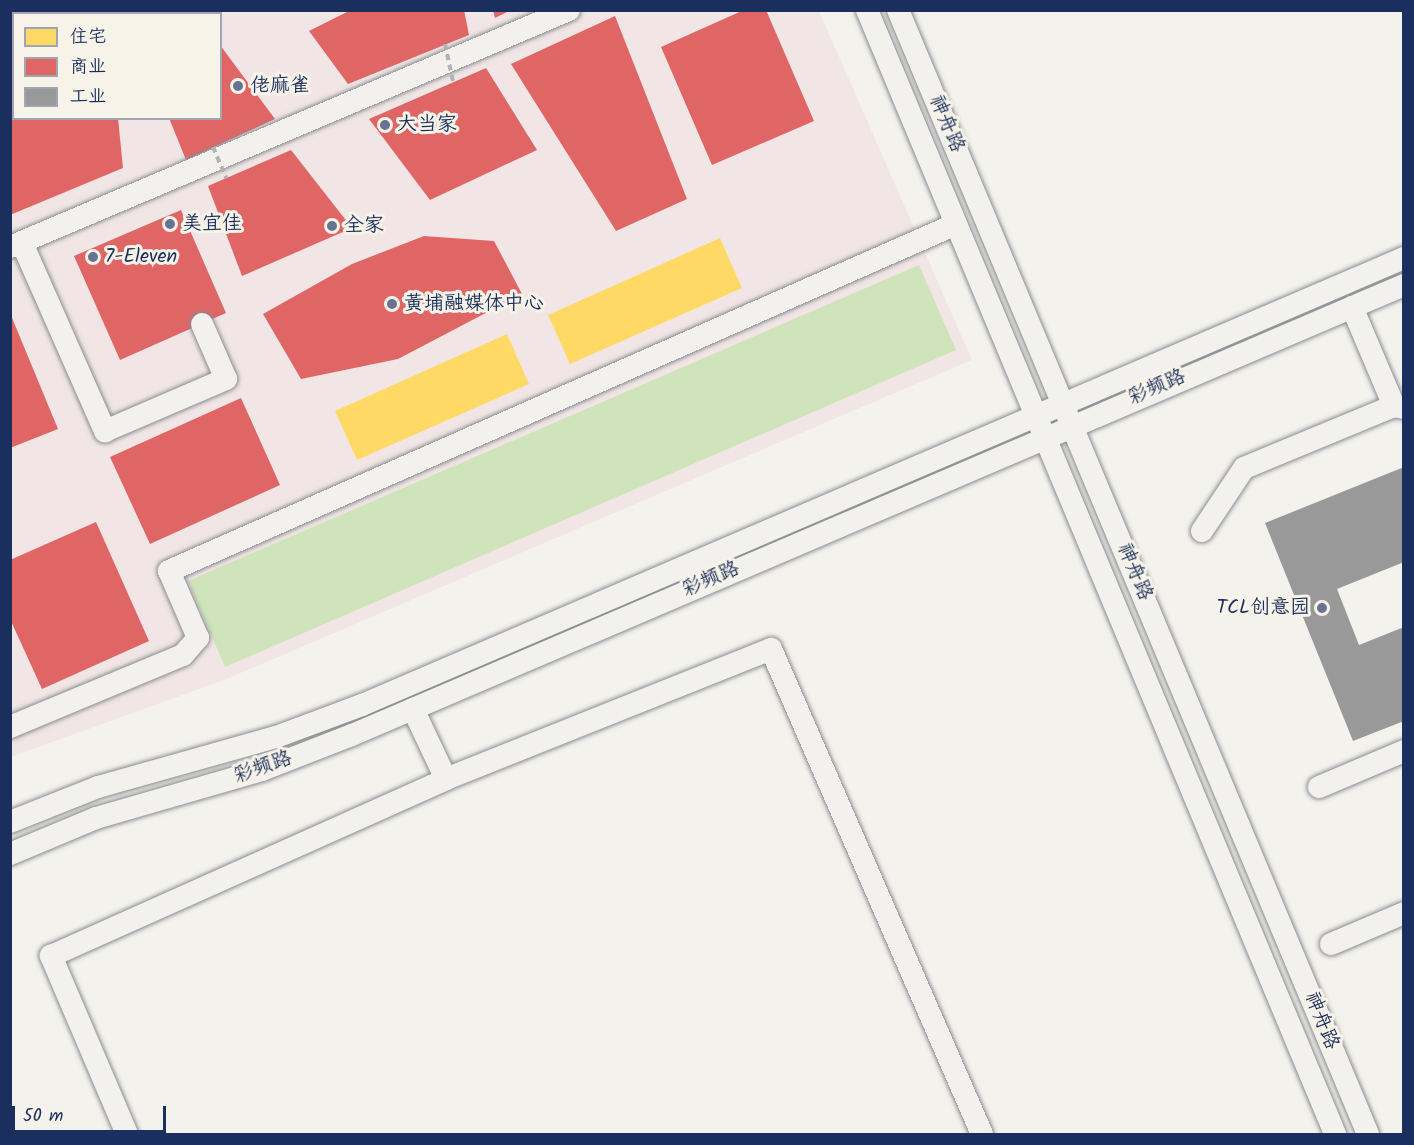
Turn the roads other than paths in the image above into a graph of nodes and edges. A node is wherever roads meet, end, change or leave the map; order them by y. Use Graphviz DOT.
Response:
graph roads {
  1 [pos="569,10"];
  2 [pos="867,10"];
  3 [pos="898,10"];
  4 [pos="954,225"];
  5 [pos="16,245"];
  6 [pos="1404,258"];
  7 [pos="1404,285"];
  8 [pos="1352,307"];
  9 [pos="202,324"];
  10 [pos="1064,402"];
  11 [pos="1399,407"];
  12 [pos="1033,415"];
  13 [pos="1073,423"];
  14 [pos="1042,436"];
  15 [pos="1202,531"];
  16 [pos="413,709"];
  17 [pos="10,728"];
  18 [pos="1404,751"];
  19 [pos="446,779"];
  20 [pos="1319,787"];
  21 [pos="10,822"];
  22 [pos="10,855"];
  23 [pos="1404,913"];
  24 [pos="1331,944"];
  25 [pos="1310,1074"];
  26 [pos="1342,1075"];
  27 [pos="126,1134"];
  28 [pos="982,1134"];
  29 [pos="1321,1134"];
  30 [pos="1335,1134"];
  31 [pos="1368,1134"];
  32 [pos="1386,1134"];
  1 -- 5 [label="street"];
  2 -- 4 [label="street, 神舟路"];
  3 -- 10 [label="street, 神舟路"];
  4 -- 12 [label="street, 神舟路"];
  4 -- 17 [label="street"];
  5 -- 9 [label="street"];
  6 -- 10 [label="street, 彩频路"];
  7 -- 8 [label="street, 彩频路"];
  8 -- 11 [label="street"];
  8 -- 13 [label="street, 彩频路"];
  10 -- 12 [label="street, 彩频路"];
  10 -- 13 [label="street, 神舟路"];
  11 -- 15 [label="street"];
  12 -- 14 [label="street, 神舟路"];
  12 -- 21 [label="street, 彩频路"];
  13 -- 14 [label="street, 彩频路"];
  13 -- 26 [label="street, 神舟路"];
  14 -- 16 [label="street, 彩频路"];
  14 -- 25 [label="street, 神舟路"];
  16 -- 19 [label="street"];
  16 -- 22 [label="street, 彩频路"];
  18 -- 20 [label="street"];
  19 -- 27 [label="street"];
  19 -- 28 [label="street"];
  23 -- 24 [label="street"];
  25 -- 29 [label="street"];
  25 -- 30 [label="street, 神舟路"];
  26 -- 31 [label="street, 神舟路"];
  26 -- 32 [label="street"];
}
